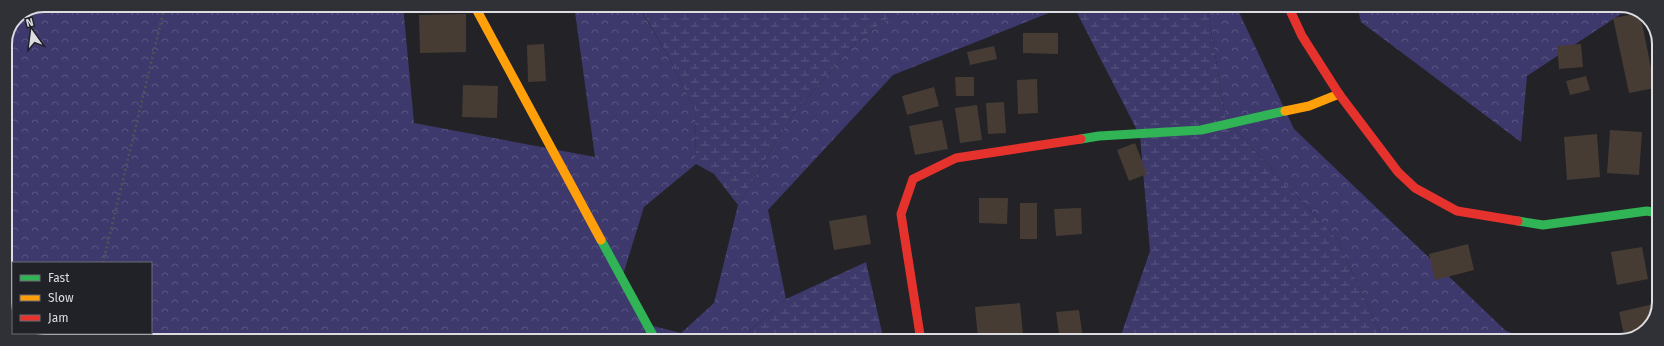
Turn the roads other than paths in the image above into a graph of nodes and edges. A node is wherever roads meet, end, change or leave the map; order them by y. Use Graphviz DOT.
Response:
graph roads {
  1 [pos="478,12"];
  2 [pos="1291,12"];
  3 [pos="1340,94"];
  4 [pos="1652,212"];
  5 [pos="652,334"];
  6 [pos="920,334"];
  1 -- 5 [label="street"];
  2 -- 3 [label="street"];
  3 -- 4 [label="street"];
  3 -- 6 [label="street"];
}
